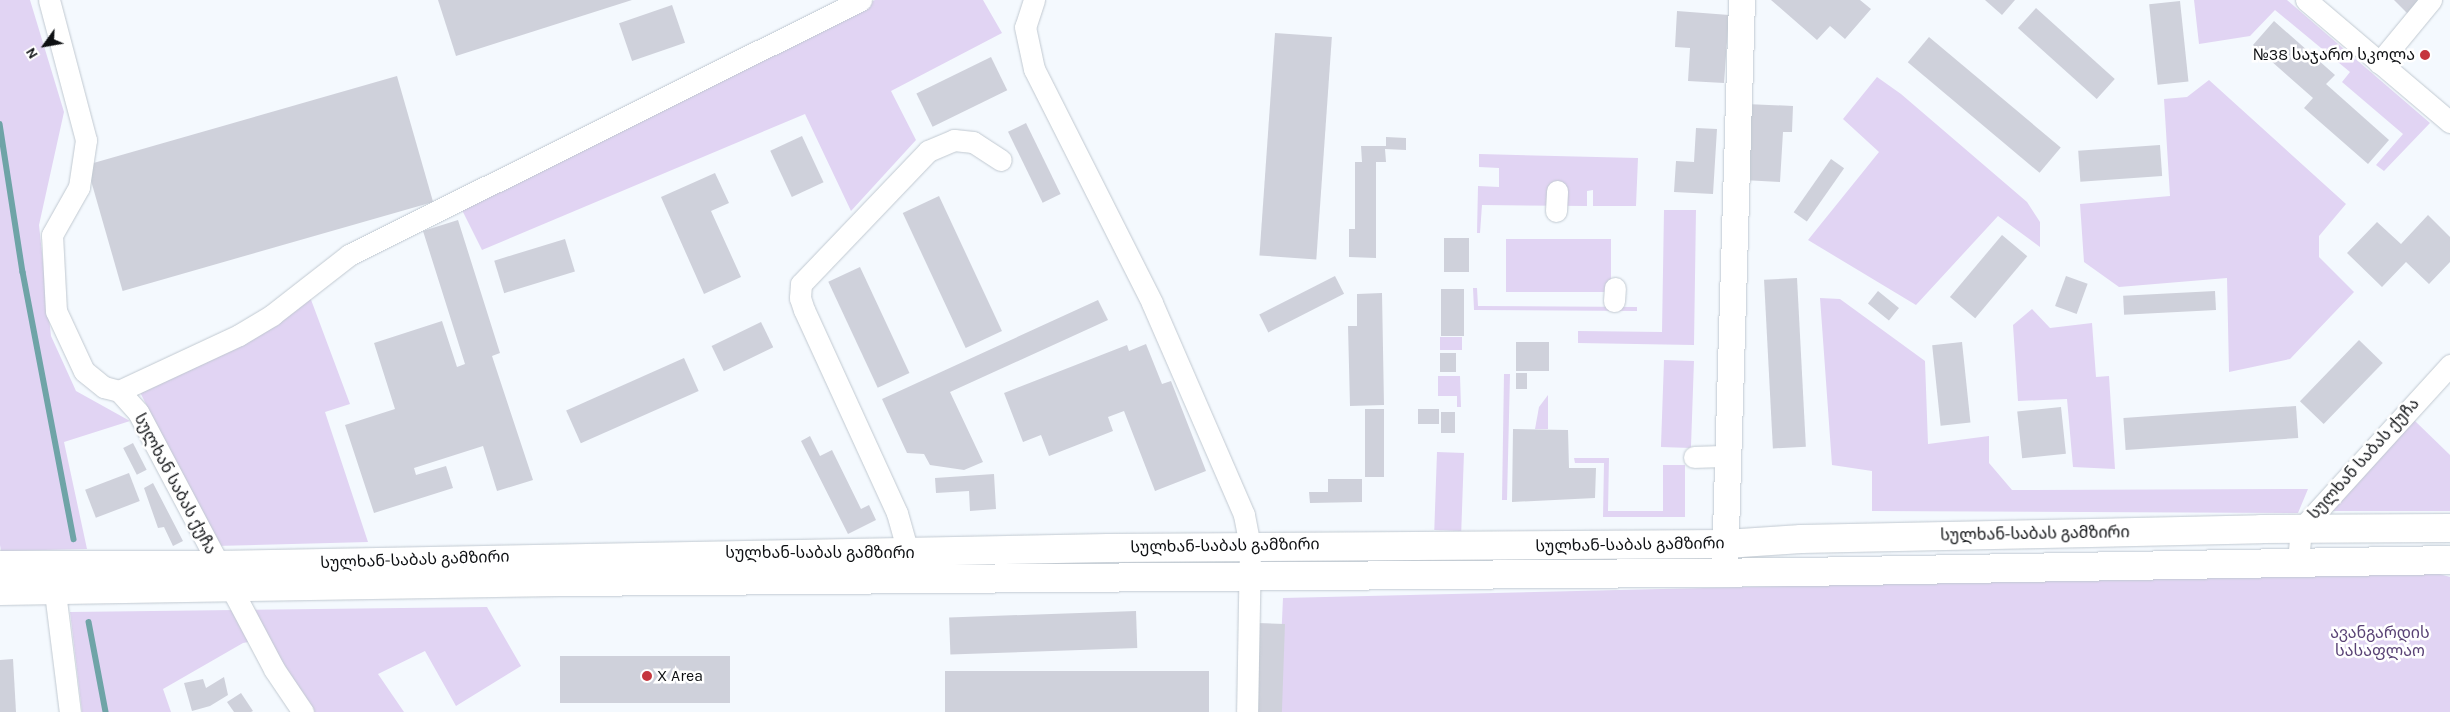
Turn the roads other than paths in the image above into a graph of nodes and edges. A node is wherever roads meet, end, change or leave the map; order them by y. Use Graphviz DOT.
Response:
graph roads {
  1 [pos="49,0"];
  2 [pos="861,0"];
  3 [pos="1034,0"];
  4 [pos="1742,0"];
  5 [pos="2306,0"];
  6 [pos="2431,0"];
  7 [pos="2379,63"];
  8 [pos="2450,122"];
  9 [pos="1000,160"];
  10 [pos="2450,365"];
  11 [pos="119,391"];
  12 [pos="1728,456"];
  13 [pos="1694,457"];
  14 [pos="2301,528"];
  15 [pos="2450,528"];
  16 [pos="1726,544"];
  17 [pos="1250,546"];
  18 [pos="909,554"];
  19 [pos="2450,560"];
  20 [pos="2298,562"];
  21 [pos="0,565"];
  22 [pos="52,566"];
  23 [pos="218,566"];
  24 [pos="1725,572"];
  25 [pos="1250,577"];
  26 [pos="108,579"];
  27 [pos="914,581"];
  28 [pos="235,590"];
  29 [pos="0,591"];
  30 [pos="55,592"];
  31 [pos="70,712"];
  32 [pos="304,712"];
  33 [pos="1247,712"];
  1 -- 11 [label="street, სულხან საბას ქუჩა"];
  2 -- 11 [label="street"];
  3 -- 17 [label="street"];
  4 -- 12 [label="street"];
  5 -- 7 [label="street"];
  6 -- 7 [label="street"];
  7 -- 8 [label="street"];
  9 -- 18 [label="street"];
  10 -- 14 [label="street, სულხან საბას ქუჩა"];
  11 -- 23 [label="street, სულხან საბას ქუჩა"];
  12 -- 13 [label="street"];
  12 -- 16 [label="street"];
  14 -- 15 [label="main road, სულხან-საბას გამზირი"];
  14 -- 16 [label="main road, სულხან-საბას გამზირი"];
  14 -- 20 [label="street, სულხან საბას ქუჩა"];
  16 -- 17 [label="main road, სულხან-საბას გამზირი"];
  16 -- 24 [label="street"];
  17 -- 18 [label="main road, სულხან-საბას გამზირი"];
  17 -- 25 [label="street"];
  18 -- 23 [label="main road, სულხან-საბას გამზირი"];
  18 -- 27 [label="street"];
  19 -- 20 [label="main road, სულხან-საბას გამზირი"];
  20 -- 24 [label="main road, სულხან-საბას გამზირი"];
  21 -- 22 [label="main road, სულხან-საბას გამზირი"];
  22 -- 26 [label="main road, სულხან-საბას გამზირი"];
  22 -- 30 [label="street"];
  23 -- 26 [label="main road, სულხან-საბას გამზირი"];
  23 -- 28 [label="street, სულხან საბას ქუჩა"];
  24 -- 25 [label="main road, სულხან-საბას გამზირი"];
  25 -- 27 [label="main road, სულხან-საბას გამზირი"];
  25 -- 33 [label="street"];
  26 -- 28 [label="main road, სულხან-საბას გამზირი"];
  26 -- 30 [label="main road, სულხან-საბას გამზირი"];
  27 -- 28 [label="main road, სულხან-საბას გამზირი"];
  28 -- 32 [label="street, სულხან საბას ქუჩა"];
  29 -- 30 [label="main road, სულხან-საბას გამზირი"];
  30 -- 31 [label="street"];
}
